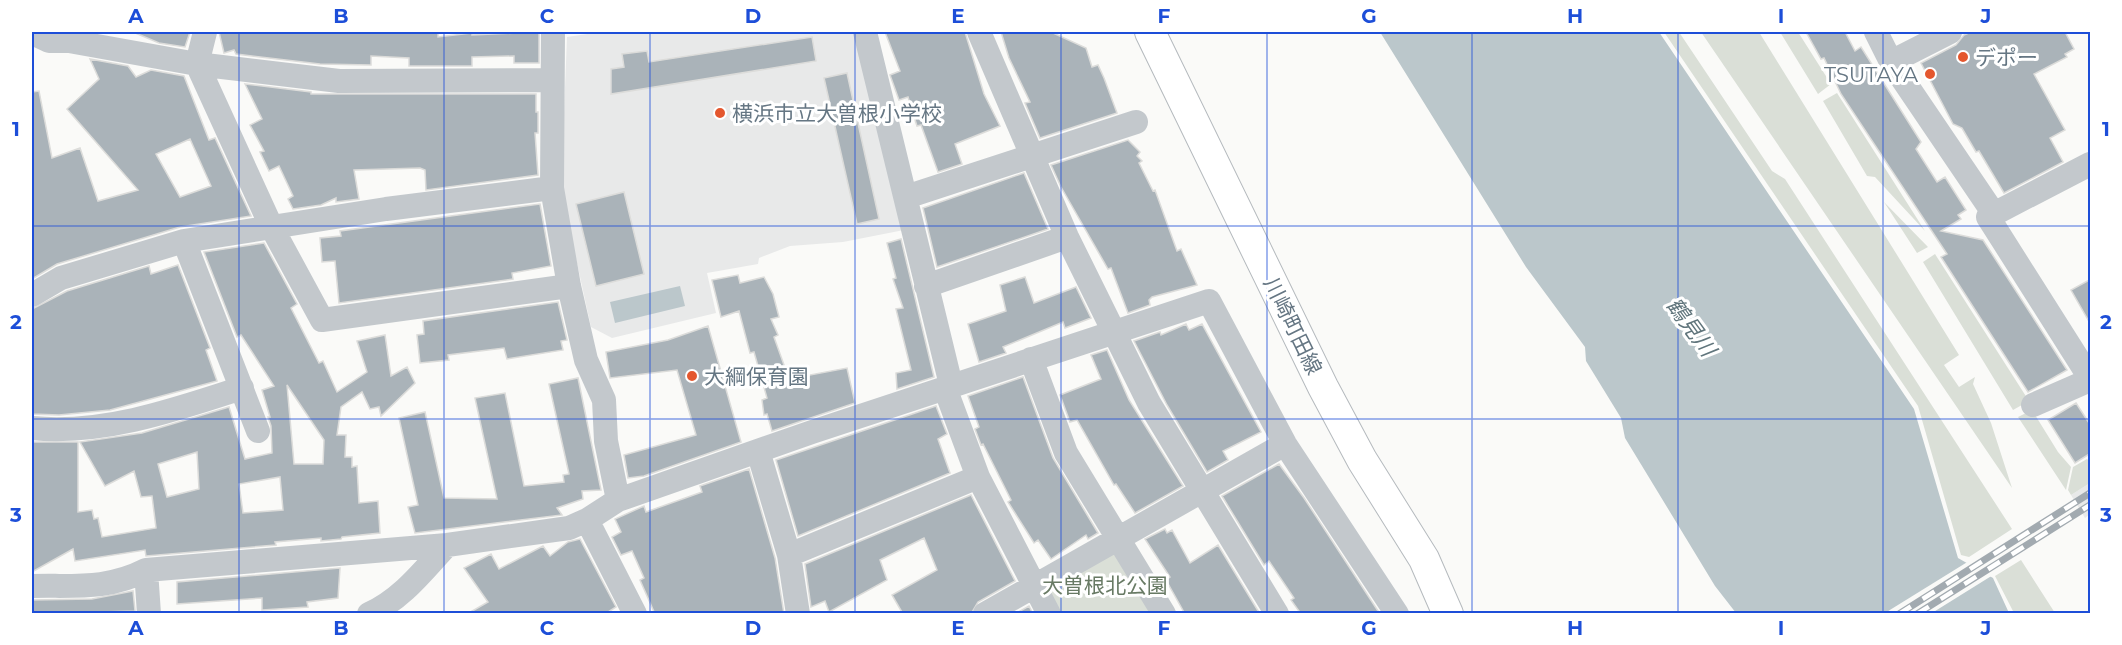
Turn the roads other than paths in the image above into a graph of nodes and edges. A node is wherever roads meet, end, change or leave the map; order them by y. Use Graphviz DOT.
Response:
graph roads {
  1 [pos="204,32"];
  2 [pos="553,32"];
  3 [pos="865,32"];
  4 [pos="979,32"];
  5 [pos="1150,32"];
  6 [pos="1876,32"];
  7 [pos="1950,32"];
  8 [pos="32,33"];
  9 [pos="1891,62"];
  10 [pos="196,64"];
  11 [pos="552,80"];
  12 [pos="1136,122"];
  13 [pos="1030,155"];
  14 [pos="2091,164"];
  15 [pos="552,188"];
  16 [pos="906,197"];
  17 [pos="1994,213"];
  18 [pos="271,226"];
  19 [pos="1067,237"];
  20 [pos="184,241"];
  21 [pos="569,286"];
  22 [pos="926,286"];
  23 [pos="32,295"];
  24 [pos="1114,332"];
  25 [pos="1031,359"];
  26 [pos="2091,379"];
  27 [pos="951,385"];
  28 [pos="242,388"];
  29 [pos="2033,405"];
  30 [pos="32,428"];
  31 [pos="258,431"];
  32 [pos="1285,444"];
  33 [pos="758,451"];
  34 [pos="978,477"];
  35 [pos="1201,491"];
  36 [pos="618,500"];
  37 [pos="587,520"];
  38 [pos="1118,538"];
  39 [pos="447,545"];
  40 [pos="789,555"];
  41 [pos="146,570"];
  42 [pos="32,586"];
  43 [pos="1034,586"];
  44 [pos="149,614"];
  45 [pos="369,614"];
  46 [pos="635,614"];
  47 [pos="798,614"];
  48 [pos="986,614"];
  49 [pos="1049,614"];
  50 [pos="1164,614"];
  51 [pos="1277,614"];
  52 [pos="1397,614"];
  53 [pos="1448,614"];
  1 -- 10 [label="street"];
  2 -- 11 [label="street"];
  3 -- 16 [label="street"];
  4 -- 13 [label="street"];
  5 -- 53 [label="main road, 川崎町田線"];
  6 -- 9 [label="street"];
  7 -- 9 [label="street"];
  8 -- 10 [label="street"];
  9 -- 17 [label="street"];
  10 -- 11 [label="street"];
  10 -- 18 [label="street"];
  11 -- 15 [label="street"];
  12 -- 13 [label="street"];
  13 -- 16 [label="street"];
  13 -- 19 [label="street"];
  14 -- 17 [label="street"];
  15 -- 18 [label="street"];
  15 -- 21 [label="street"];
  16 -- 22 [label="street"];
  17 -- 26 [label="street"];
  18 -- 20 [label="street"];
  18 -- 21 [label="street"];
  19 -- 22 [label="street"];
  19 -- 24 [label="street"];
  20 -- 23 [label="street"];
  20 -- 28 [label="street"];
  21 -- 36 [label="street"];
  22 -- 27 [label="street"];
  24 -- 25 [label="street"];
  24 -- 32 [label="street"];
  24 -- 35 [label="street"];
  25 -- 27 [label="street"];
  25 -- 38 [label="street"];
  26 -- 29 [label="street"];
  27 -- 33 [label="street"];
  27 -- 34 [label="street"];
  28 -- 30 [label="street"];
  28 -- 31 [label="street"];
  32 -- 35 [label="street"];
  32 -- 52 [label="street"];
  33 -- 36 [label="street"];
  33 -- 40 [label="street"];
  34 -- 40 [label="street"];
  34 -- 43 [label="street"];
  35 -- 38 [label="street"];
  35 -- 51 [label="street"];
  36 -- 37 [label="street"];
  37 -- 39 [label="street"];
  37 -- 46 [label="street"];
  38 -- 43 [label="street"];
  38 -- 50 [label="street"];
  39 -- 41 [label="street"];
  39 -- 45 [label="street"];
  40 -- 47 [label="street"];
  41 -- 42 [label="street"];
  41 -- 44 [label="street"];
  43 -- 48 [label="street"];
  43 -- 49 [label="street"];
}
